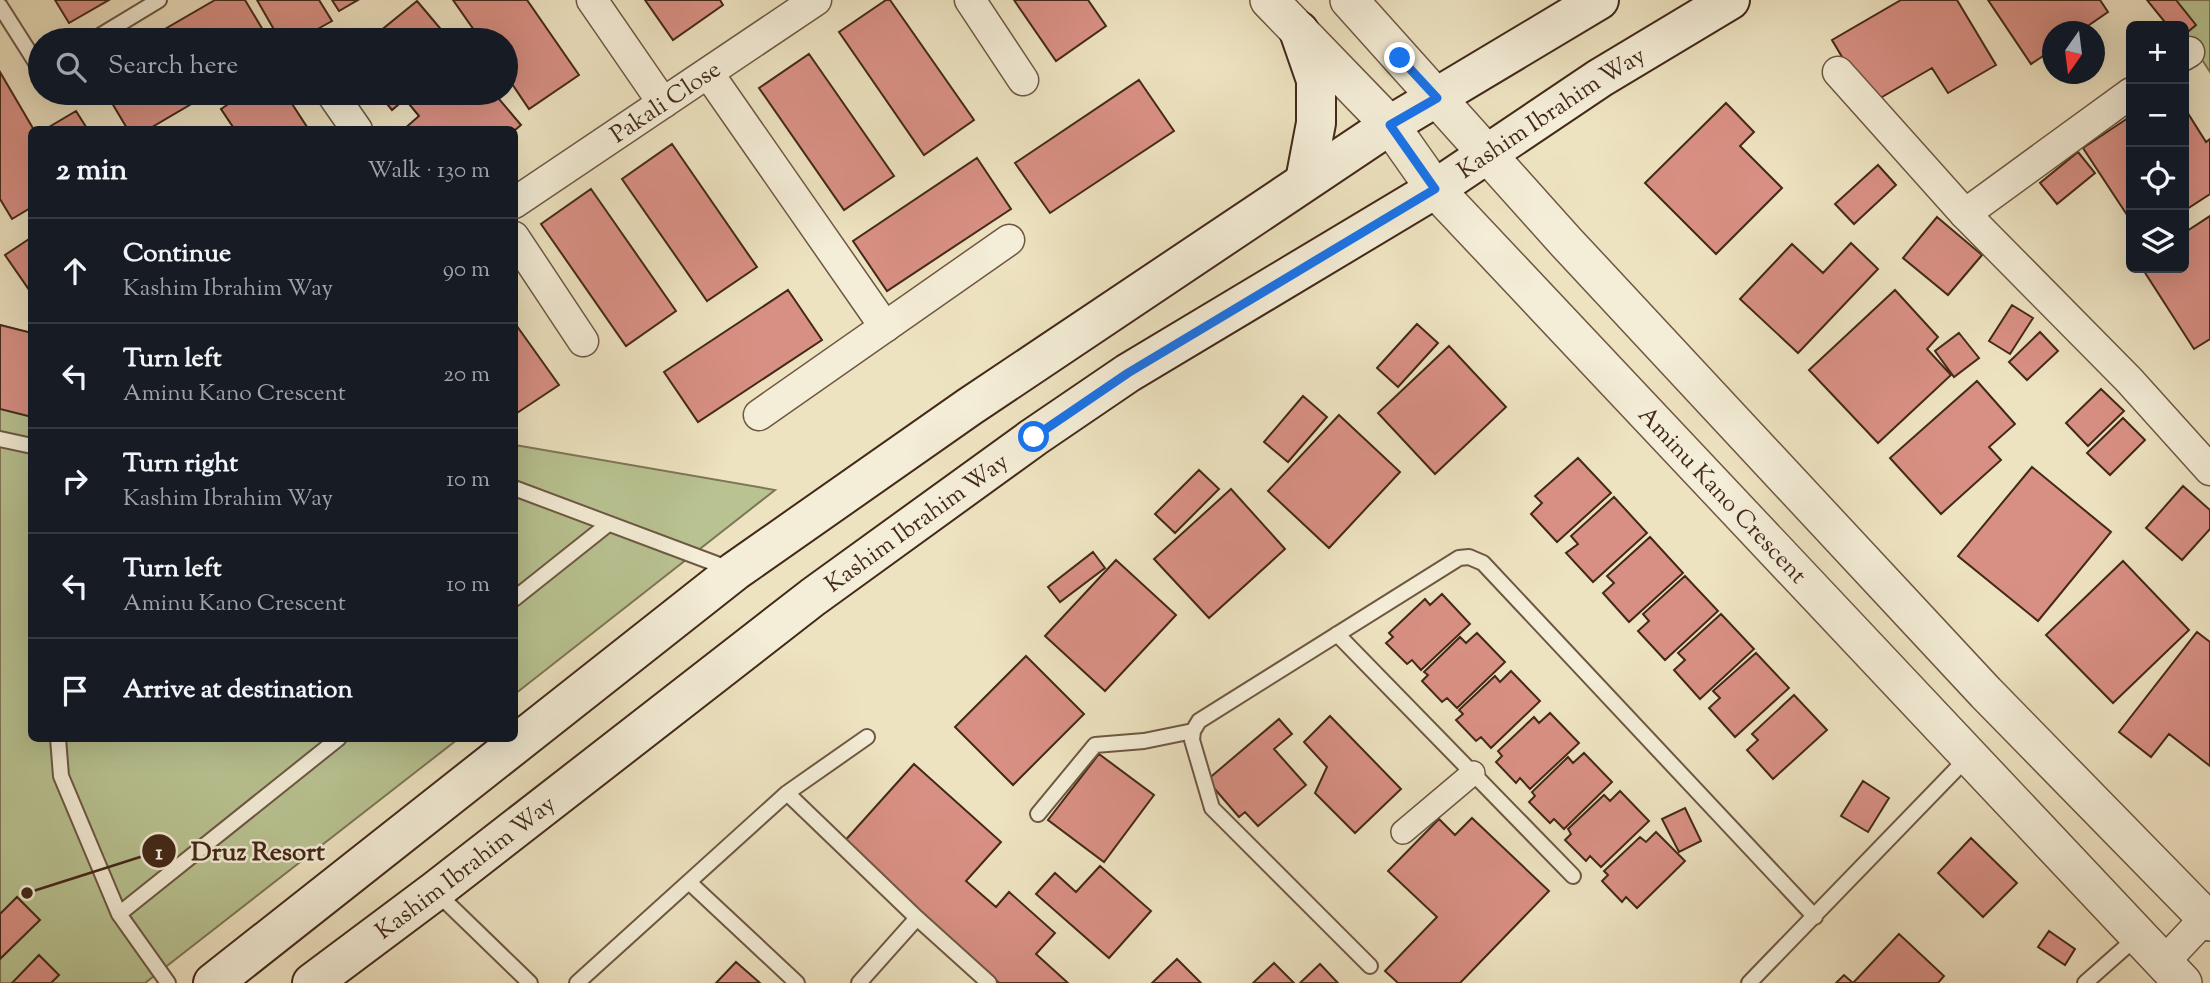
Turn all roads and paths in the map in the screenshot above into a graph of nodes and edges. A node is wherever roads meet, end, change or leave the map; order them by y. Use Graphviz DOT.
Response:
graph roads {
  1 [pos="159,0"];
  2 [pos="592,0"];
  3 [pos="816,0"];
  4 [pos="970,0"];
  5 [pos="1269,0"];
  6 [pos="1349,0"];
  7 [pos="1599,0"];
  8 [pos="1730,0"];
  9 [pos="0,6"];
  10 [pos="113,28"];
  11 [pos="1299,31"];
  12 [pos="28,50"];
  13 [pos="1400,58"];
  14 [pos="1488,67"];
  15 [pos="1838,72"];
  16 [pos="708,73"];
  17 [pos="1023,80"];
  18 [pos="2126,97"];
  19 [pos="1437,98"];
  20 [pos="663,103"];
  21 [pos="340,105"];
  22 [pos="1390,125"];
  23 [pos="354,126"];
  24 [pos="1486,154"];
  25 [pos="1305,181"];
  26 [pos="1435,189"];
  27 [pos="518,200"];
  28 [pos="1965,214"];
  29 [pos="1009,240"];
  30 [pos="518,243"];
  31 [pos="885,327"];
  32 [pos="583,341"];
  33 [pos="759,415"];
  34 [pos="0,439"];
  35 [pos="28,445"];
  36 [pos="2210,470"];
  37 [pos="518,490"];
  38 [pos="607,525"];
  39 [pos="735,571"];
  40 [pos="518,596"];
  41 [pos="1337,634"];
  42 [pos="1193,731"];
  43 [pos="867,737"];
  44 [pos="58,742"];
  45 [pos="335,742"];
  46 [pos="1970,755"];
  47 [pos="1473,773"];
  48 [pos="787,793"];
  49 [pos="1038,814"];
  50 [pos="1403,832"];
  51 [pos="1573,876"];
  52 [pos="690,883"];
  53 [pos="435,891"];
  54 [pos="119,914"];
  55 [pos="1815,917"];
  56 [pos="917,918"];
  57 [pos="2209,918"];
  58 [pos="2138,936"];
  59 [pos="1370,966"];
  60 [pos="2173,973"];
  61 [pos="168,983"];
  62 [pos="213,983"];
  63 [pos="312,983"];
  64 [pos="530,983"];
  65 [pos="577,983"];
  66 [pos="797,983"];
  67 [pos="859,983"];
  68 [pos="989,983"];
  69 [pos="1749,983"];
  70 [pos="2084,983"];
  1 -- 10 [label="lane"];
  2 -- 20 [label="street"];
  3 -- 16 [label="street, Pakali Close"];
  4 -- 17 [label="street"];
  5 -- 11 [label="street, Aminu Kano Crescent"];
  6 -- 13 [label="street"];
  7 -- 14 [label="main road"];
  8 -- 24 [label="main road, Kashim Ibrahim Way"];
  9 -- 12 [label="lane"];
  11 -- 22 [label="street, Aminu Kano Crescent"];
  11 -- 25 [label="main road"];
  13 -- 14 [label="street"];
  13 -- 19 [label="street"];
  14 -- 19 [label="main road"];
  15 -- 28 [label="street"];
  16 -- 20 [label="street, Pakali Close"];
  16 -- 31 [label="street"];
  18 -- 28 [label="street"];
  19 -- 22 [label="main road"];
  19 -- 24 [label="street"];
  20 -- 27 [label="street, Pakali Close"];
  21 -- 23 [label="street"];
  22 -- 25 [label="main road"];
  22 -- 26 [label="street, Aminu Kano Crescent"];
  24 -- 26 [label="main road, Kashim Ibrahim Way"];
  24 -- 57 [label="street"];
  25 -- 39 [label="main road"];
  26 -- 46 [label="street, Aminu Kano Crescent"];
  26 -- 53 [label="main road, Kashim Ibrahim Way"];
  28 -- 36 [label="street"];
  29 -- 31 [label="street"];
  30 -- 32 [label="street"];
  31 -- 33 [label="street"];
  34 -- 35 [label="lane"];
  37 -- 38 [label="lane"];
  38 -- 39 [label="lane"];
  38 -- 40 [label="lane"];
  39 -- 62 [label="main road"];
  41 -- 42 [label="lane"];
  41 -- 47 [label="lane"];
  41 -- 55 [label="lane"];
  42 -- 49 [label="lane"];
  42 -- 59 [label="lane"];
  43 -- 48 [label="lane"];
  44 -- 54 [label="lane"];
  45 -- 54 [label="lane"];
  46 -- 55 [label="lane"];
  46 -- 58 [label="street, Aminu Kano Crescent"];
  47 -- 50 [label="street"];
  47 -- 51 [label="lane"];
  48 -- 52 [label="lane"];
  48 -- 56 [label="lane"];
  52 -- 65 [label="lane"];
  52 -- 66 [label="lane"];
  53 -- 63 [label="main road, Kashim Ibrahim Way"];
  53 -- 64 [label="lane"];
  54 -- 61 [label="lane"];
  55 -- 69 [label="lane"];
  56 -- 67 [label="lane"];
  56 -- 68 [label="lane"];
  57 -- 60 [label="street"];
  58 -- 60 [label="street, Aminu Kano Crescent"];
  58 -- 70 [label="lane"];
}
